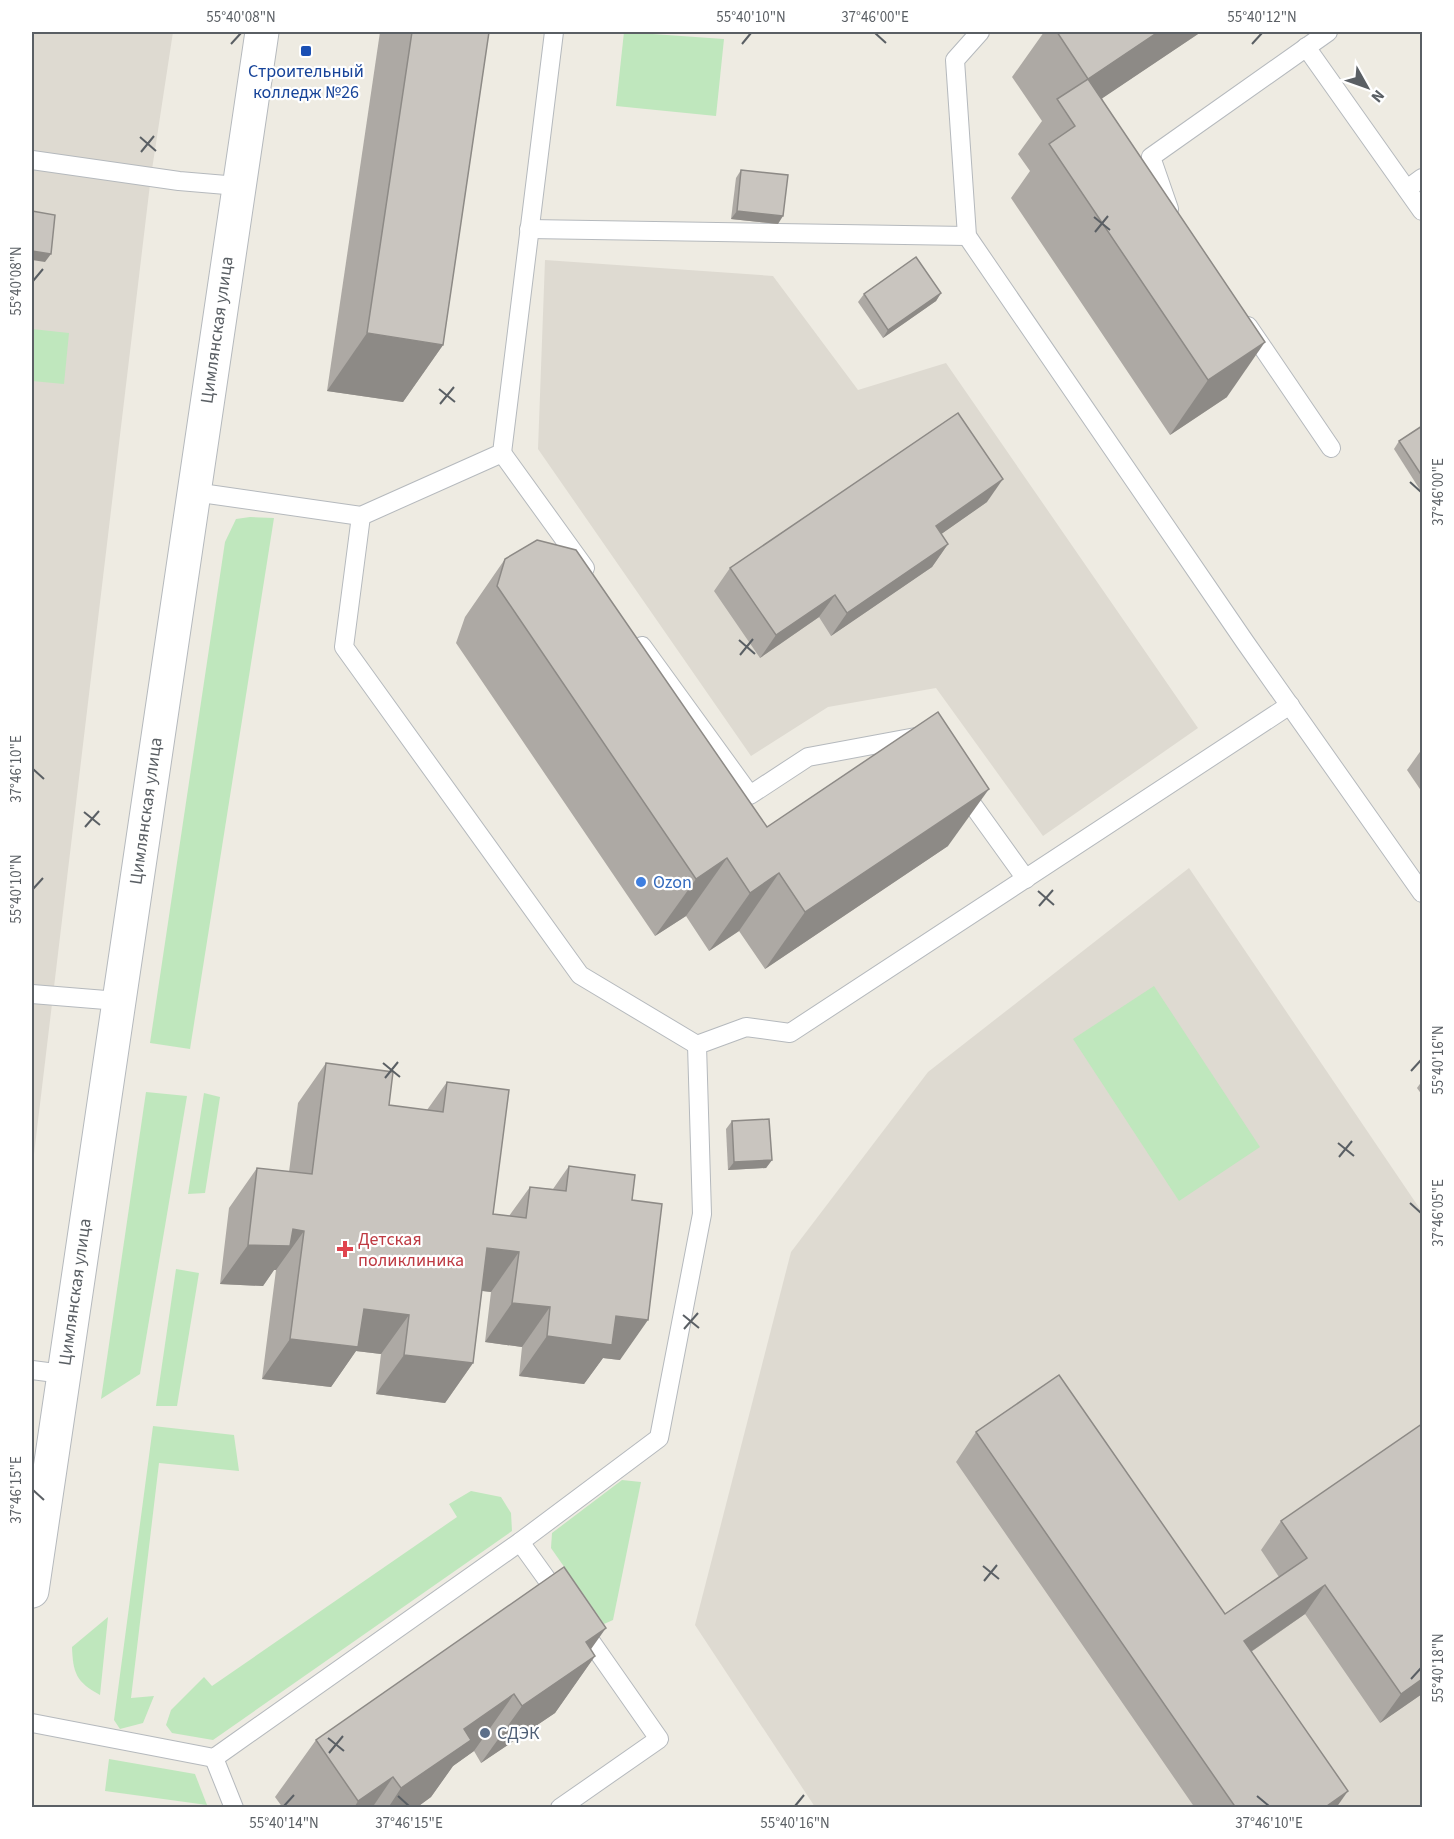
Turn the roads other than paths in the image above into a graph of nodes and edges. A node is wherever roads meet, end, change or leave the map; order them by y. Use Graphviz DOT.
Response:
graph roads {
  1 [pos="262,32"];
  2 [pos="554,32"];
  3 [pos="980,32"];
  4 [pos="1328,32"];
  5 [pos="1306,47"];
  6 [pos="32,160"];
  7 [pos="1422,178"];
  8 [pos="238,186"];
  9 [pos="1407,189"];
  10 [pos="1422,212"];
  11 [pos="1176,220"];
  12 [pos="529,229"];
  13 [pos="967,236"];
  14 [pos="1237,309"];
  15 [pos="1331,448"];
  16 [pos="501,453"];
  17 [pos="194,492"];
  18 [pos="361,516"];
  19 [pos="598,586"];
  20 [pos="633,633"];
  21 [pos="1290,705"];
  22 [pos="930,745"];
  23 [pos="951,773"];
  24 [pos="1026,879"];
  25 [pos="1422,893"];
  26 [pos="32,994"];
  27 [pos="118,1001"];
  28 [pos="697,1044"];
  29 [pos="47,1372"];
  30 [pos="520,1542"];
  31 [pos="32,1591"];
  32 [pos="32,1723"];
  33 [pos="213,1758"];
  34 [pos="234,1808"];
  35 [pos="560,1808"];
  1 -- 8 [label="street, Цимлянская улица"];
  2 -- 12 [label="lane"];
  3 -- 13 [label="lane"];
  4 -- 5 [label="lane"];
  5 -- 9 [label="lane"];
  5 -- 11 [label="lane"];
  6 -- 8 [label="lane"];
  7 -- 9 [label="lane"];
  8 -- 17 [label="street, Цимлянская улица"];
  9 -- 10 [label="lane"];
  12 -- 13 [label="lane"];
  12 -- 16 [label="lane"];
  13 -- 21 [label="lane"];
  14 -- 15 [label="lane"];
  16 -- 18 [label="lane"];
  16 -- 19 [label="lane"];
  17 -- 18 [label="lane"];
  17 -- 27 [label="street, Цимлянская улица"];
  18 -- 28 [label="lane"];
  20 -- 22 [label="lane"];
  21 -- 24 [label="lane"];
  21 -- 25 [label="lane"];
  23 -- 24 [label="lane"];
  24 -- 28 [label="lane"];
  26 -- 27 [label="lane"];
  27 -- 29 [label="street, Цимлянская улица"];
  28 -- 30 [label="lane"];
  29 -- 31 [label="street, Цимлянская улица"];
  30 -- 33 [label="lane"];
  30 -- 35 [label="lane"];
  32 -- 33 [label="lane"];
  33 -- 34 [label="lane"];
}
